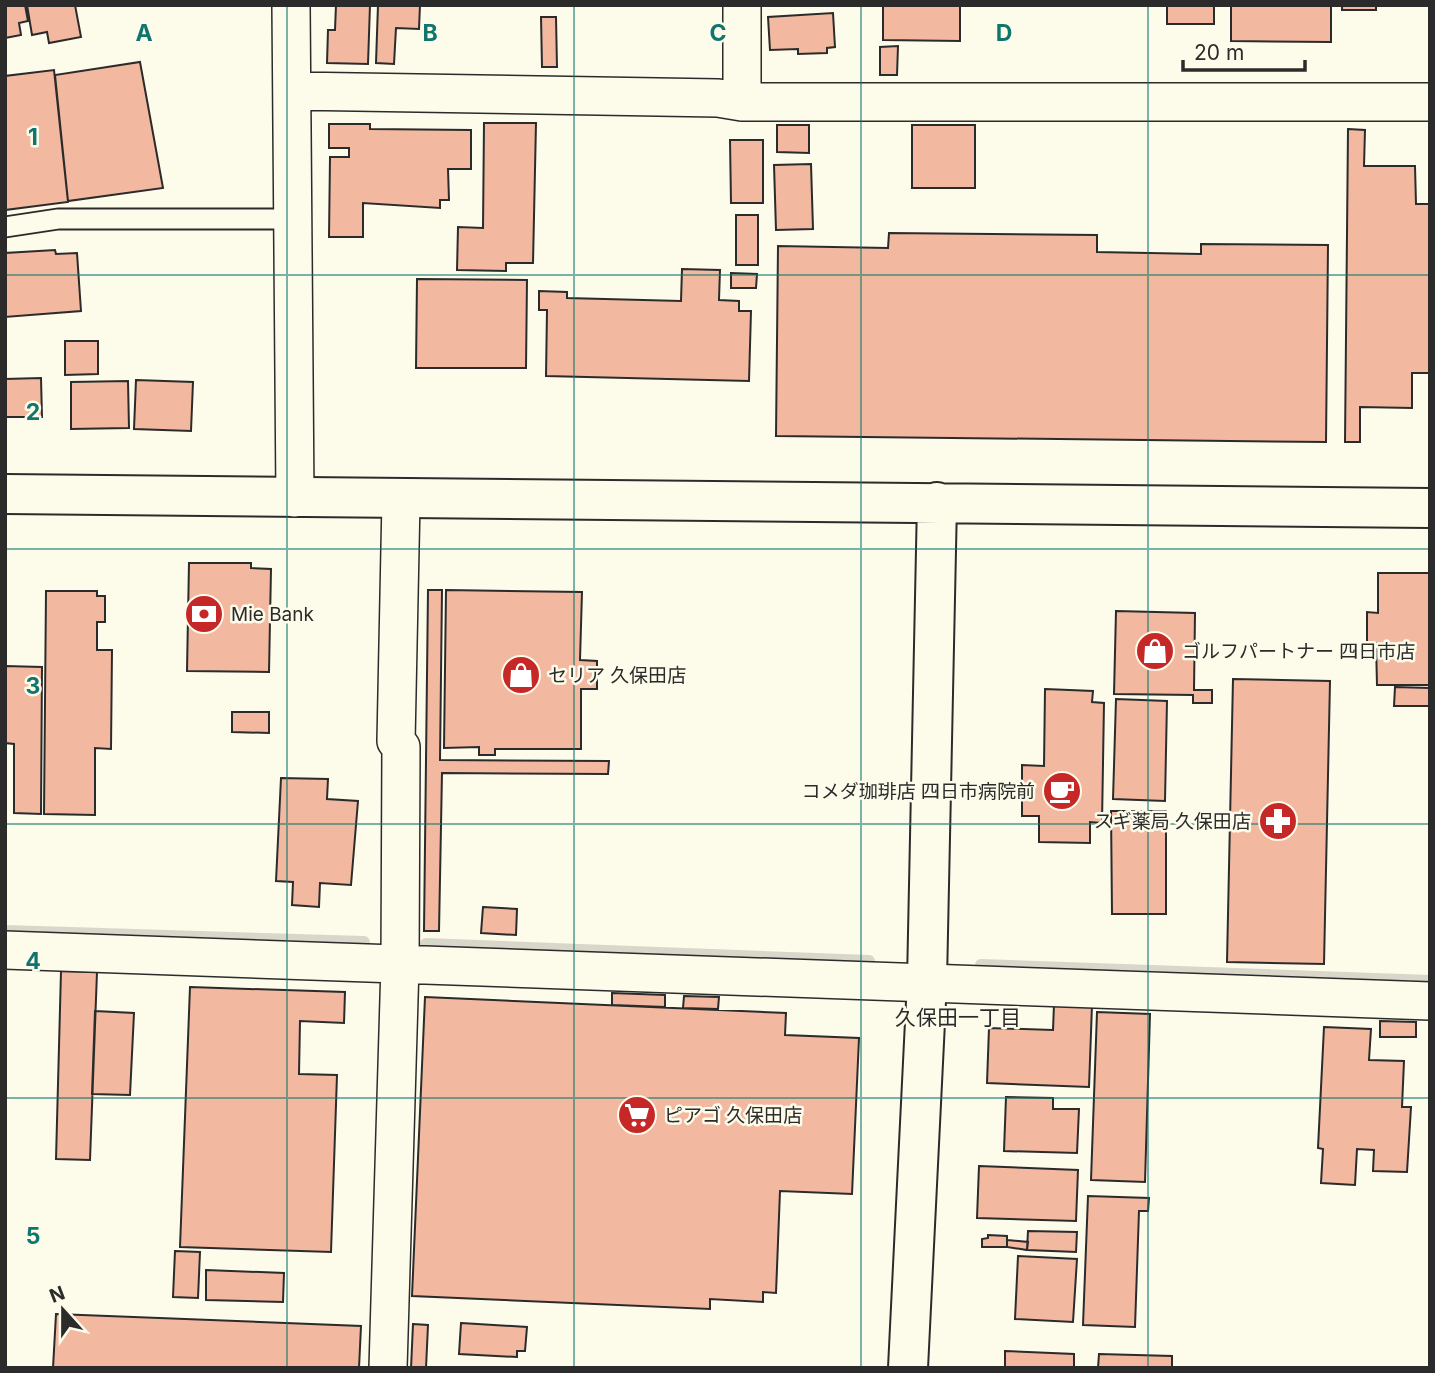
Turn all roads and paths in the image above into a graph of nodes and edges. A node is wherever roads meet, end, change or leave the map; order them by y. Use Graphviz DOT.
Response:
graph roads {
  1 [pos="291,5"];
  2 [pos="743,5"];
  3 [pos="294,91"];
  4 [pos="742,102"];
  5 [pos="1430,102"];
  6 [pos="294,219"];
  7 [pos="5,227"];
  8 [pos="5,494"];
  9 [pos="295,498"];
  10 [pos="401,500"];
  11 [pos="937,502"];
  12 [pos="1430,508"];
  13 [pos="5,950"];
  14 [pos="400,965"];
  15 [pos="926,981"];
  16 [pos="1430,1001"];
  17 [pos="388,1368"];
  18 [pos="908,1368"];
  1 -- 3 [label="street"];
  2 -- 4 [label="street"];
  3 -- 4 [label="street"];
  3 -- 6 [label="street"];
  4 -- 5 [label="street"];
  6 -- 7 [label="lane"];
  6 -- 9 [label="street"];
  8 -- 9 [label="street"];
  9 -- 10 [label="street"];
  10 -- 11 [label="street"];
  10 -- 14 [label="street"];
  11 -- 12 [label="street"];
  11 -- 15 [label="street"];
  13 -- 14 [label="street"];
  14 -- 15 [label="street"];
  14 -- 17 [label="street"];
  15 -- 16 [label="street"];
  15 -- 18 [label="street"];
}
